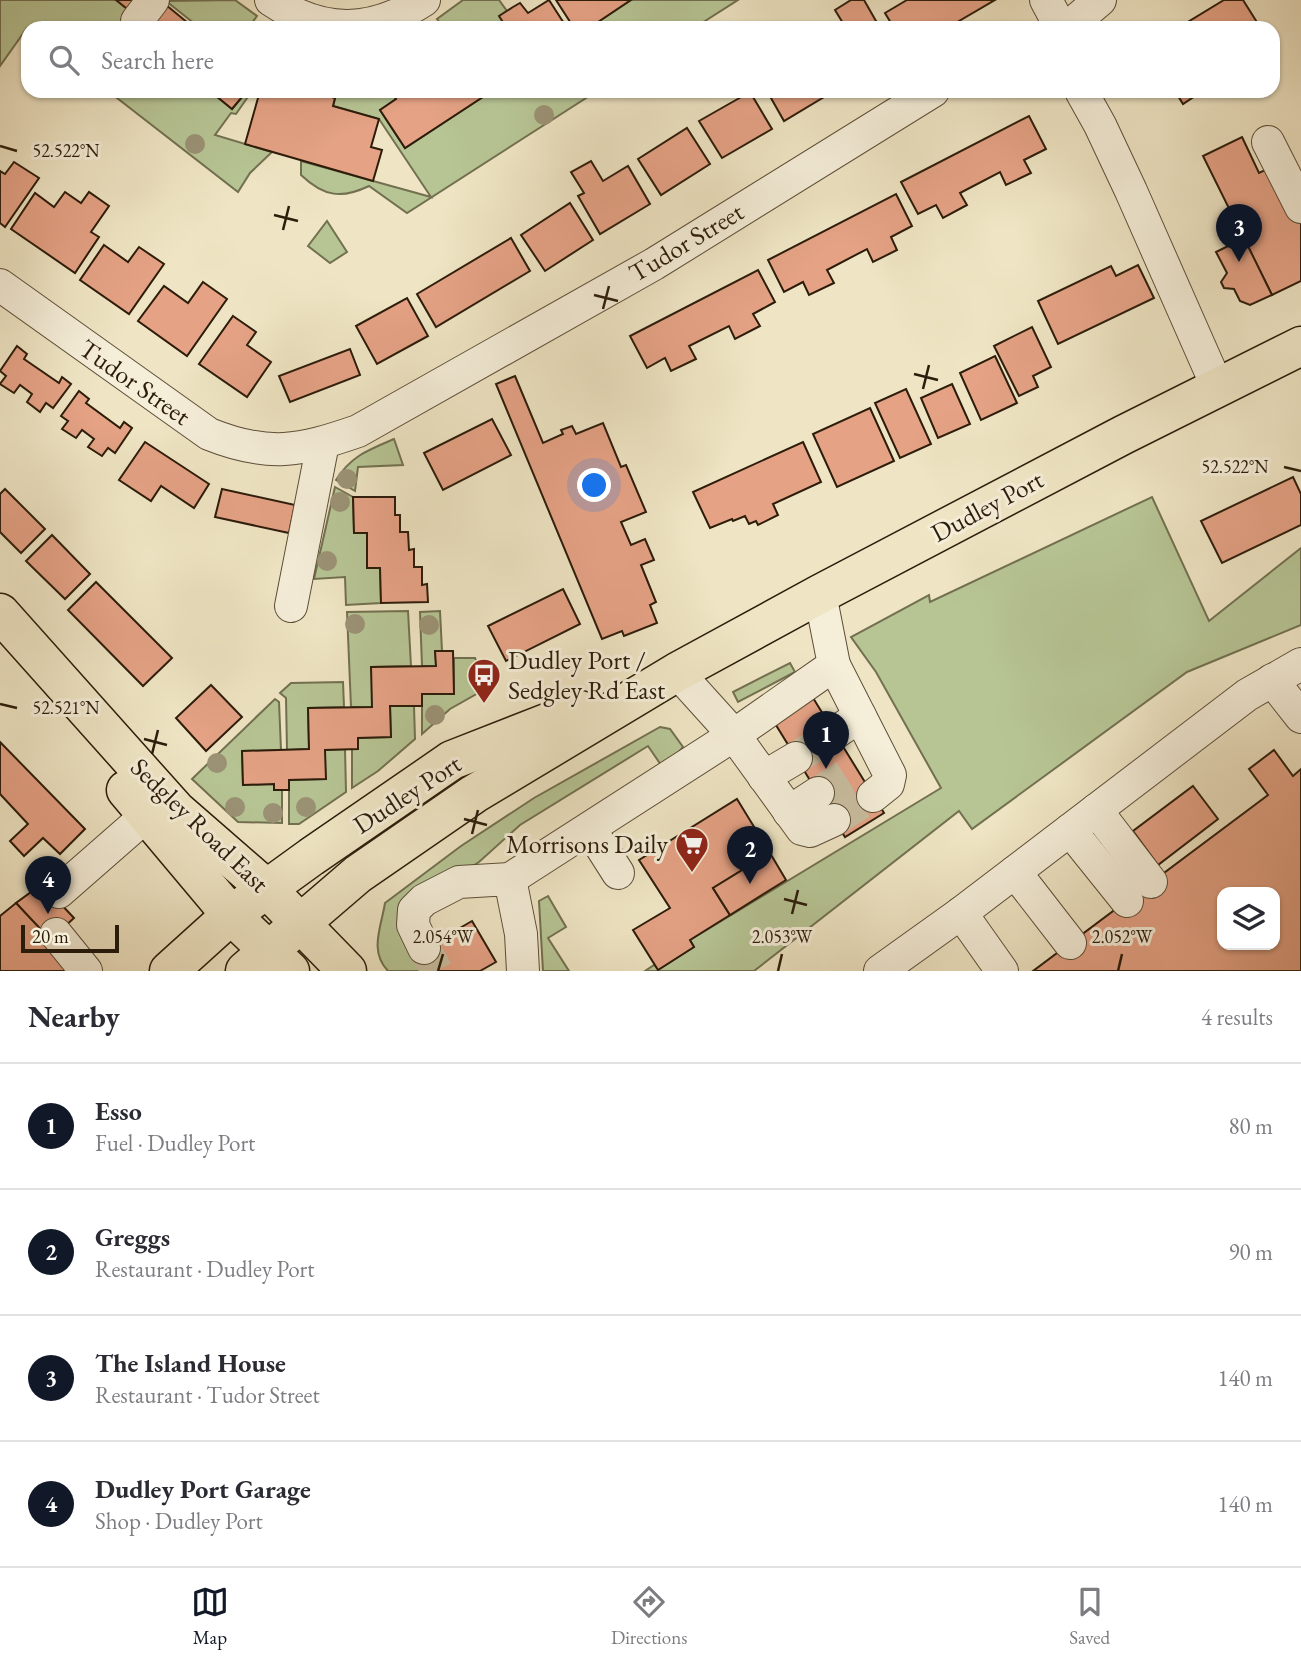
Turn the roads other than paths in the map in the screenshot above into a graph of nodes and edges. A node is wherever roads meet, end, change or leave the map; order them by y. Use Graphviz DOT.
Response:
graph roads {
  1 [pos="271,0"];
  2 [pos="424,0"];
  3 [pos="1046,0"];
  4 [pos="1100,0"];
  5 [pos="311,21"];
  6 [pos="382,21"];
  7 [pos="1057,21"];
  8 [pos="1075,21"];
  9 [pos="922,98"];
  10 [pos="1085,98"];
  11 [pos="1268,142"];
  12 [pos="1301,207"];
  13 [pos="0,285"];
  14 [pos="1301,346"];
  15 [pos="1217,386"];
  16 [pos="323,443"];
  17 [pos="820,594"];
  18 [pos="291,606"];
  19 [pos="0,613"];
  20 [pos="0,646"];
  21 [pos="1301,664"];
  22 [pos="834,665"];
  23 [pos="677,672"];
  24 [pos="1272,680"];
  25 [pos="1301,718"];
  26 [pos="734,735"];
  27 [pos="796,758"];
  28 [pos="764,777"];
  29 [pos="818,793"];
  30 [pos="873,796"];
  31 [pos="1096,810"];
  32 [pos="789,812"];
  33 [pos="146,815"];
  34 [pos="834,820"];
  35 [pos="590,828"];
  36 [pos="1070,830"];
  37 [pos="1015,872"];
  38 [pos="618,873"];
  39 [pos="510,879"];
  40 [pos="268,890"];
  41 [pos="59,892"];
  42 [pos="961,913"];
  43 [pos="231,915"];
  44 [pos="301,925"];
  45 [pos="56,934"];
  46 [pos="1070,943"];
  47 [pos="424,948"];
  48 [pos="268,964"];
  49 [pos="86,971"];
  50 [pos="169,971"];
  51 [pos="346,971"];
  52 [pos="523,971"];
  53 [pos="880,971"];
  54 [pos="1002,971"];
  1 -- 5 [label="street"];
  2 -- 6 [label="street"];
  3 -- 7 [label="street"];
  4 -- 8 [label="street"];
  9 -- 16 [label="street, Tudor Street"];
  10 -- 15 [label="street"];
  11 -- 12 [label="street"];
  13 -- 16 [label="street, Tudor Street"];
  14 -- 15 [label="main road, Dudley Port"];
  15 -- 17 [label="main road, Dudley Port"];
  16 -- 18 [label="street"];
  17 -- 22 [label="street"];
  17 -- 23 [label="main road, Dudley Port"];
  19 -- 40 [label="main road, Sedgley Road East"];
  20 -- 33 [label="main road, Sedgley Road East"];
  21 -- 24 [label="street"];
  22 -- 26 [label="street"];
  22 -- 30 [label="street"];
  23 -- 26 [label="street"];
  23 -- 40 [label="main road, Dudley Port"];
  23 -- 44 [label="main road, Dudley Port"];
  24 -- 25 [label="street"];
  24 -- 31 [label="street"];
  26 -- 28 [label="street"];
  26 -- 35 [label="street"];
  27 -- 28 [label="street"];
  28 -- 32 [label="street"];
  29 -- 32 [label="street"];
  31 -- 36 [label="street"];
  31 -- 36 [label="street"];
  32 -- 34 [label="street"];
  33 -- 41 [label="street"];
  33 -- 43 [label="main road, Sedgley Road East"];
  35 -- 38 [label="street"];
  35 -- 39 [label="street"];
  36 -- 37 [label="street"];
  37 -- 42 [label="street"];
  37 -- 46 [label="street"];
  39 -- 47 [label="street"];
  39 -- 52 [label="street"];
  40 -- 43 [label="main road, Dudley Port"];
  40 -- 44 [label="main road, Sedgley Road East"];
  42 -- 53 [label="street"];
  42 -- 54 [label="street"];
  43 -- 48 [label="main road, Sedgley Road East"];
  43 -- 50 [label="main road, Dudley Port"];
  44 -- 48 [label="main road, Dudley Port"];
  44 -- 51 [label="main road, Sedgley Road East"];
  45 -- 49 [label="street"];
}
